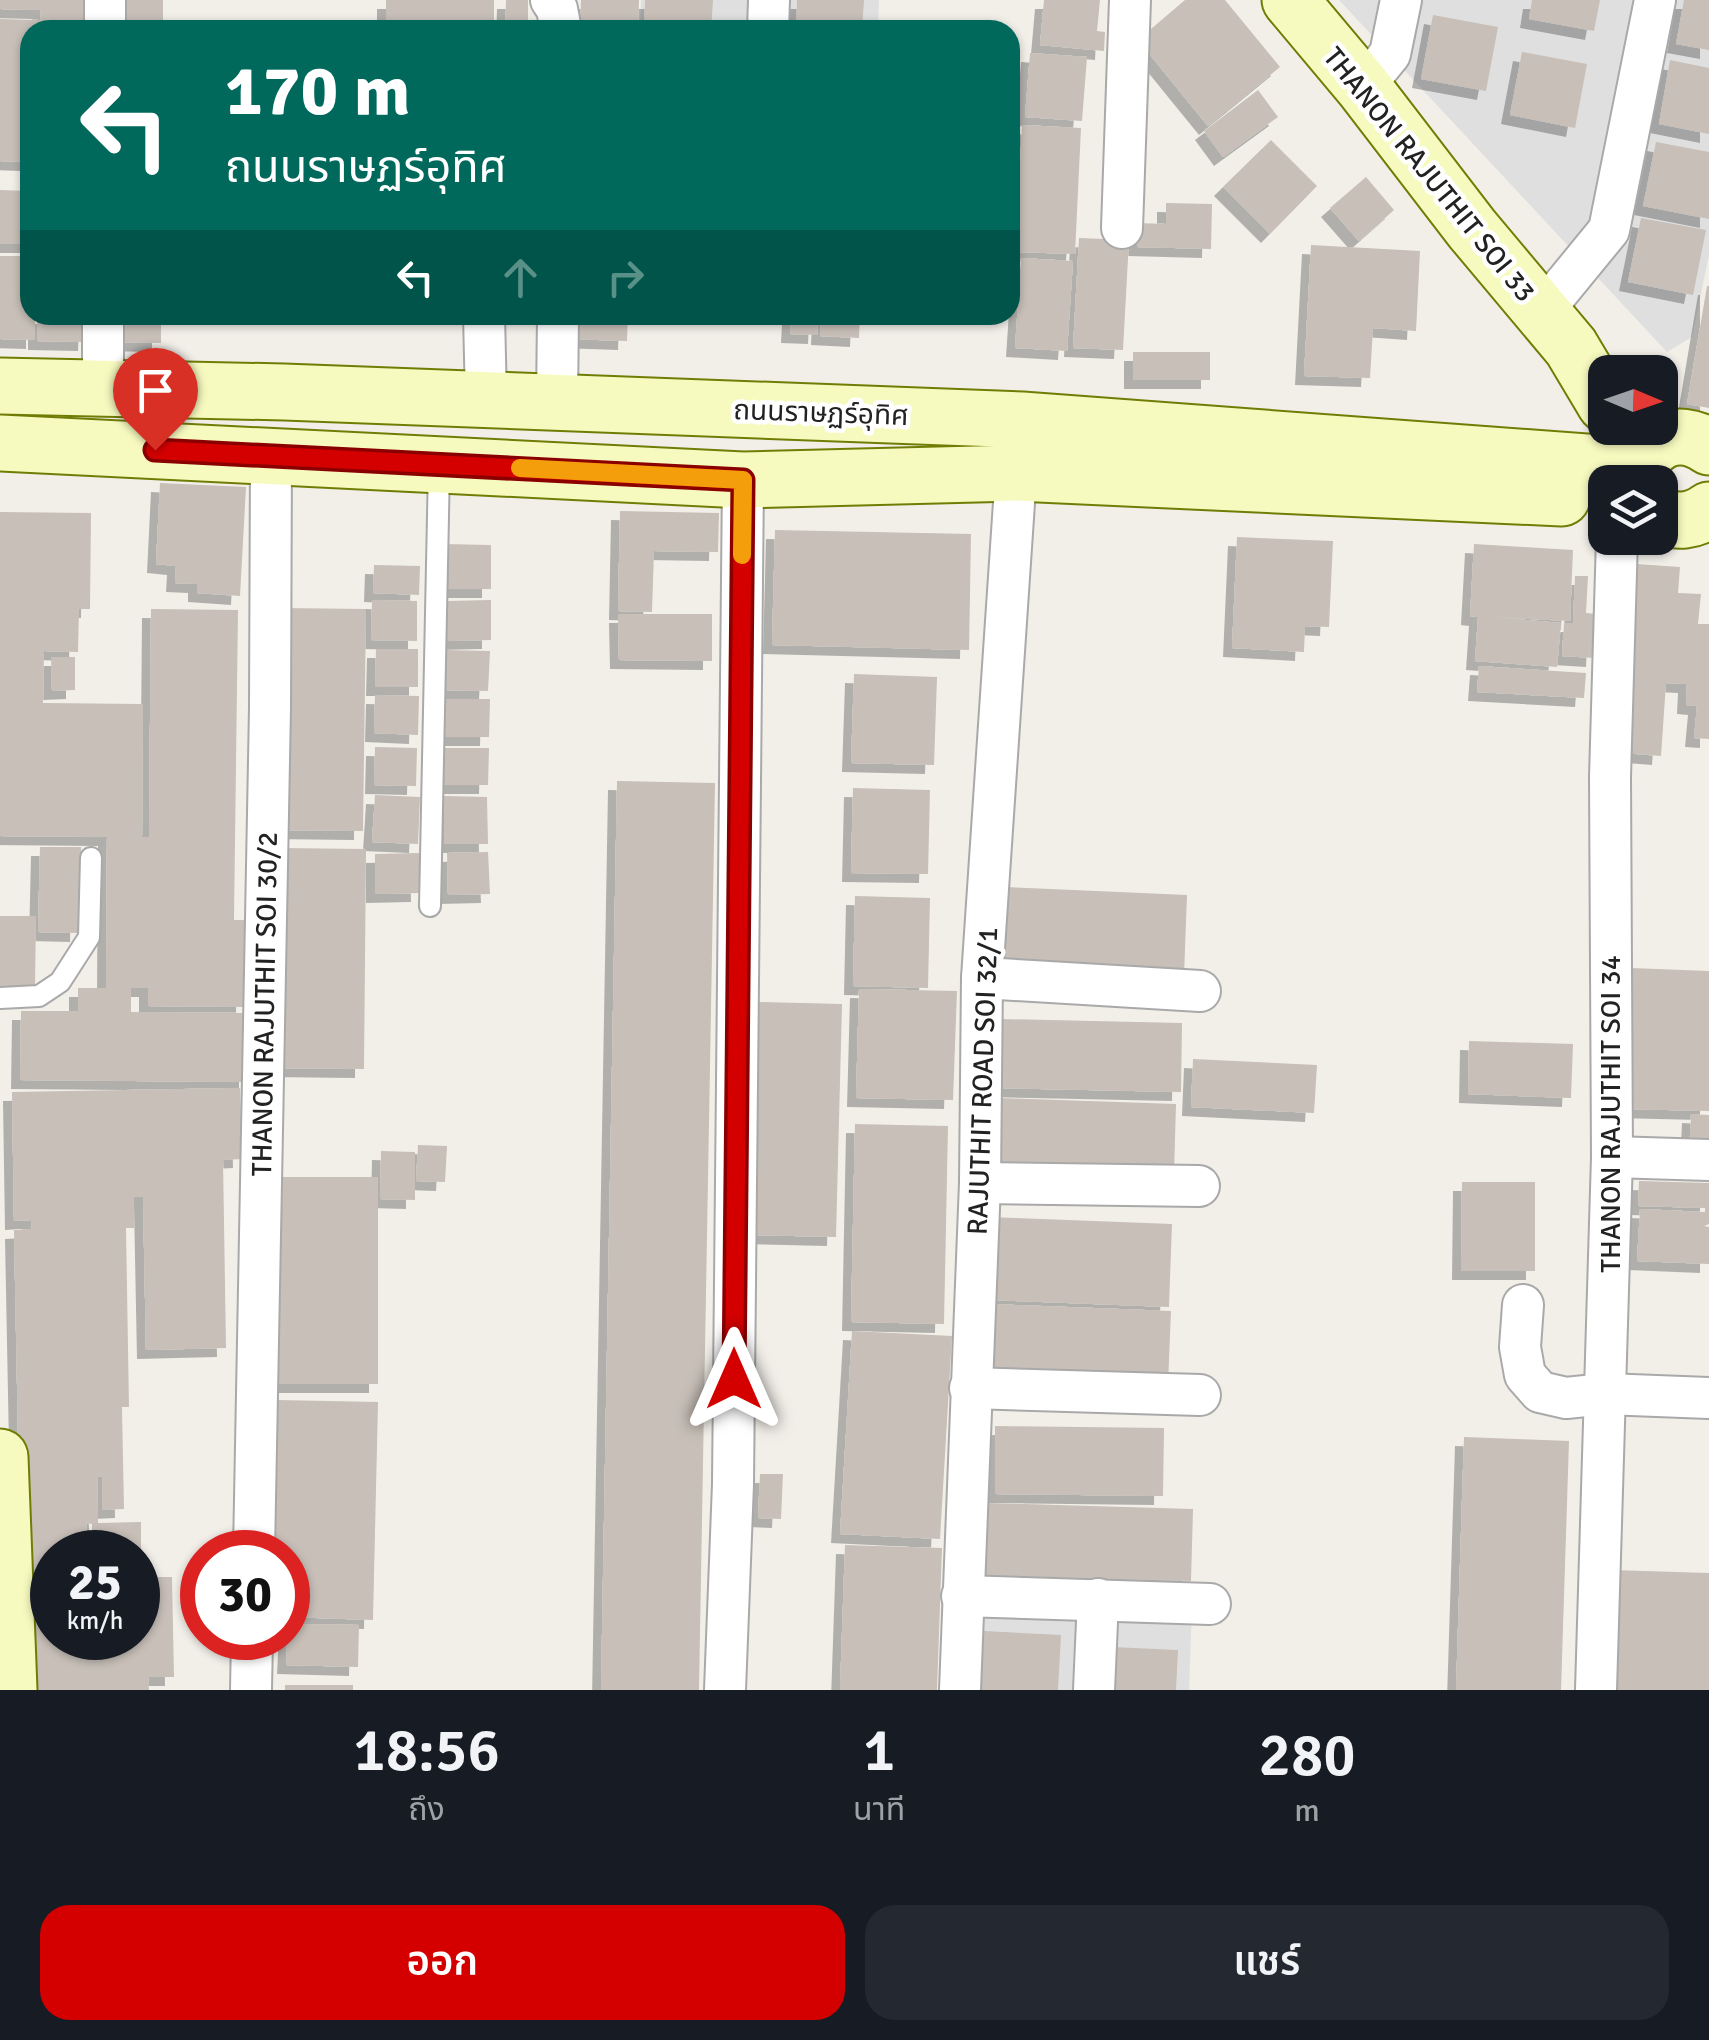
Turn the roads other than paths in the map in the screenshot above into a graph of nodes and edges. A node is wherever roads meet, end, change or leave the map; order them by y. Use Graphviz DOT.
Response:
graph roads {
  1 [pos="1130,0"];
  2 [pos="1290,0"];
  3 [pos="1401,0"];
  4 [pos="1655,0"];
  5 [pos="1363,87"];
  6 [pos="1122,228"];
  7 [pos="104,325"];
  8 [pos="484,325"];
  9 [pos="558,325"];
  10 [pos="1574,344"];
  11 [pos="1588,371"];
  12 [pos="0,386"];
  13 [pos="103,388"];
  14 [pos="486,400"];
  15 [pos="557,402"];
  16 [pos="0,443"];
  17 [pos="271,456"];
  18 [pos="439,464"];
  19 [pos="1605,465"];
  20 [pos="1016,473"];
  21 [pos="743,480"];
  22 [pos="1588,492"];
  23 [pos="1616,555"];
  24 [pos="91,858"];
  25 [pos="430,906"];
  26 [pos="982,978"];
  27 [pos="1200,991"];
  28 [pos="0,998"];
  29 [pos="1612,1157"];
  30 [pos="1709,1160"];
  31 [pos="980,1183"];
  32 [pos="1199,1186"];
  33 [pos="1523,1305"];
  34 [pos="970,1388"];
  35 [pos="1605,1394"];
  36 [pos="1200,1395"];
  37 [pos="1709,1398"];
  38 [pos="0,1458"];
  39 [pos="254,1530"];
  40 [pos="962,1596"];
  41 [pos="1098,1600"];
  42 [pos="1210,1604"];
  43 [pos="251,1660"];
  44 [pos="9,1690"];
  45 [pos="250,1690"];
  46 [pos="724,1690"];
  47 [pos="960,1690"];
  48 [pos="1094,1690"];
  49 [pos="1596,1690"];
  1 -- 6 [label="street"];
  2 -- 5 [label="street, THANON RAJUTHIT SOI 33"];
  3 -- 5 [label="street"];
  4 -- 10 [label="street"];
  5 -- 10 [label="street, THANON RAJUTHIT SOI 33"];
  7 -- 13 [label="street"];
  8 -- 14 [label="street"];
  9 -- 15 [label="street"];
  10 -- 11 [label="street, THANON RAJUTHIT SOI 33"];
  12 -- 13 [label="street, ถนนราษฏร์อุทิศ"];
  13 -- 14 [label="street, ถนนราษฏร์อุทิศ"];
  14 -- 15 [label="street, ถนนราษฏร์อุทิศ"];
  15 -- 19 [label="street, ถนนราษฏร์อุทิศ"];
  16 -- 17 [label="street, ถนนราษฏร์อุทิศ"];
  17 -- 18 [label="street, ถนนราษฏร์อุทิศ"];
  17 -- 39 [label="street, THANON RAJUTHIT SOI 30/2"];
  18 -- 21 [label="street, ถนนราษฏร์อุทิศ"];
  18 -- 25 [label="lane"];
  20 -- 21 [label="street, ถนนราษฏร์อุทิศ"];
  20 -- 22 [label="street, ถนนราษฏร์อุทิศ"];
  20 -- 26 [label="street, RAJUTHIT ROAD SOI 32/1"];
  21 -- 46 [label="street"];
  23 -- 29 [label="street, THANON RAJUTHIT SOI 34"];
  24 -- 28 [label="lane"];
  26 -- 27 [label="street"];
  26 -- 31 [label="street, RAJUTHIT ROAD SOI 32/1"];
  29 -- 30 [label="street"];
  29 -- 35 [label="street, THANON RAJUTHIT SOI 34"];
  31 -- 32 [label="street"];
  31 -- 34 [label="street, RAJUTHIT ROAD SOI 32/1"];
  33 -- 35 [label="street"];
  34 -- 36 [label="street"];
  34 -- 40 [label="street, RAJUTHIT ROAD SOI 32/1"];
  35 -- 37 [label="street"];
  35 -- 49 [label="street, THANON RAJUTHIT SOI 34"];
  38 -- 44 [label="street"];
  40 -- 41 [label="street"];
  40 -- 47 [label="street, RAJUTHIT ROAD SOI 32/1"];
  41 -- 42 [label="street"];
  41 -- 48 [label="street"];
  43 -- 45 [label="street"];
}
